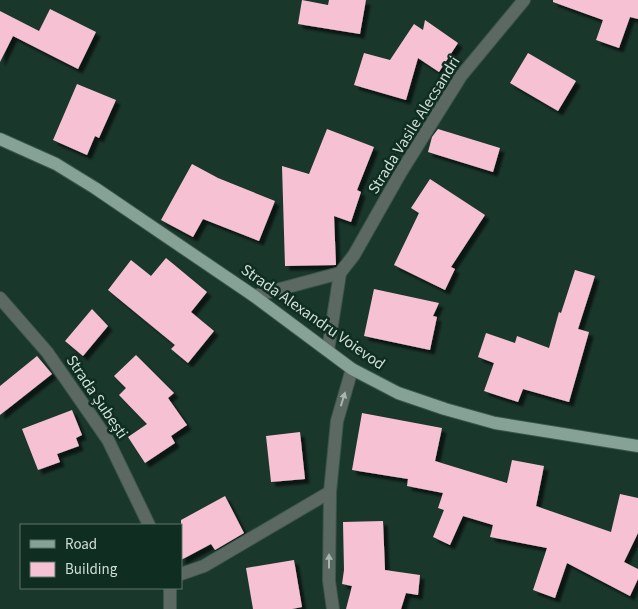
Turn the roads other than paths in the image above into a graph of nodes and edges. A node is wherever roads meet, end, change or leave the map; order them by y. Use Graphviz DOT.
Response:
graph roads {
  1 [pos="524,0"];
  2 [pos="0,139"];
  3 [pos="340,274"];
  4 [pos="254,296"];
  5 [pos="0,298"];
  6 [pos="328,350"];
  7 [pos="352,369"];
  8 [pos="638,446"];
  9 [pos="330,492"];
  10 [pos="149,524"];
  11 [pos="182,574"];
  12 [pos="170,589"];
  13 [pos="170,609"];
  14 [pos="333,609"];
  1 -- 3 [label="street, Strada Vasile Alecsandri"];
  2 -- 4 [label="main road, Strada Alexandru Voievod"];
  3 -- 4 [label="street"];
  3 -- 6 [label="street, Strada Vasile Alecsandri"];
  4 -- 6 [label="main road, Strada Alexandru Voievod"];
  5 -- 10 [label="street, Strada Șubești"];
  6 -- 7 [label="main road, Strada Alexandru Voievod"];
  7 -- 8 [label="main road, Strada Alexandru Voievod"];
  9 -- 7 [label="street, one-way"];
  9 -- 11 [label="street"];
  14 -- 9 [label="street, one-way"];
  12 -- 13 [label="street"];
}
